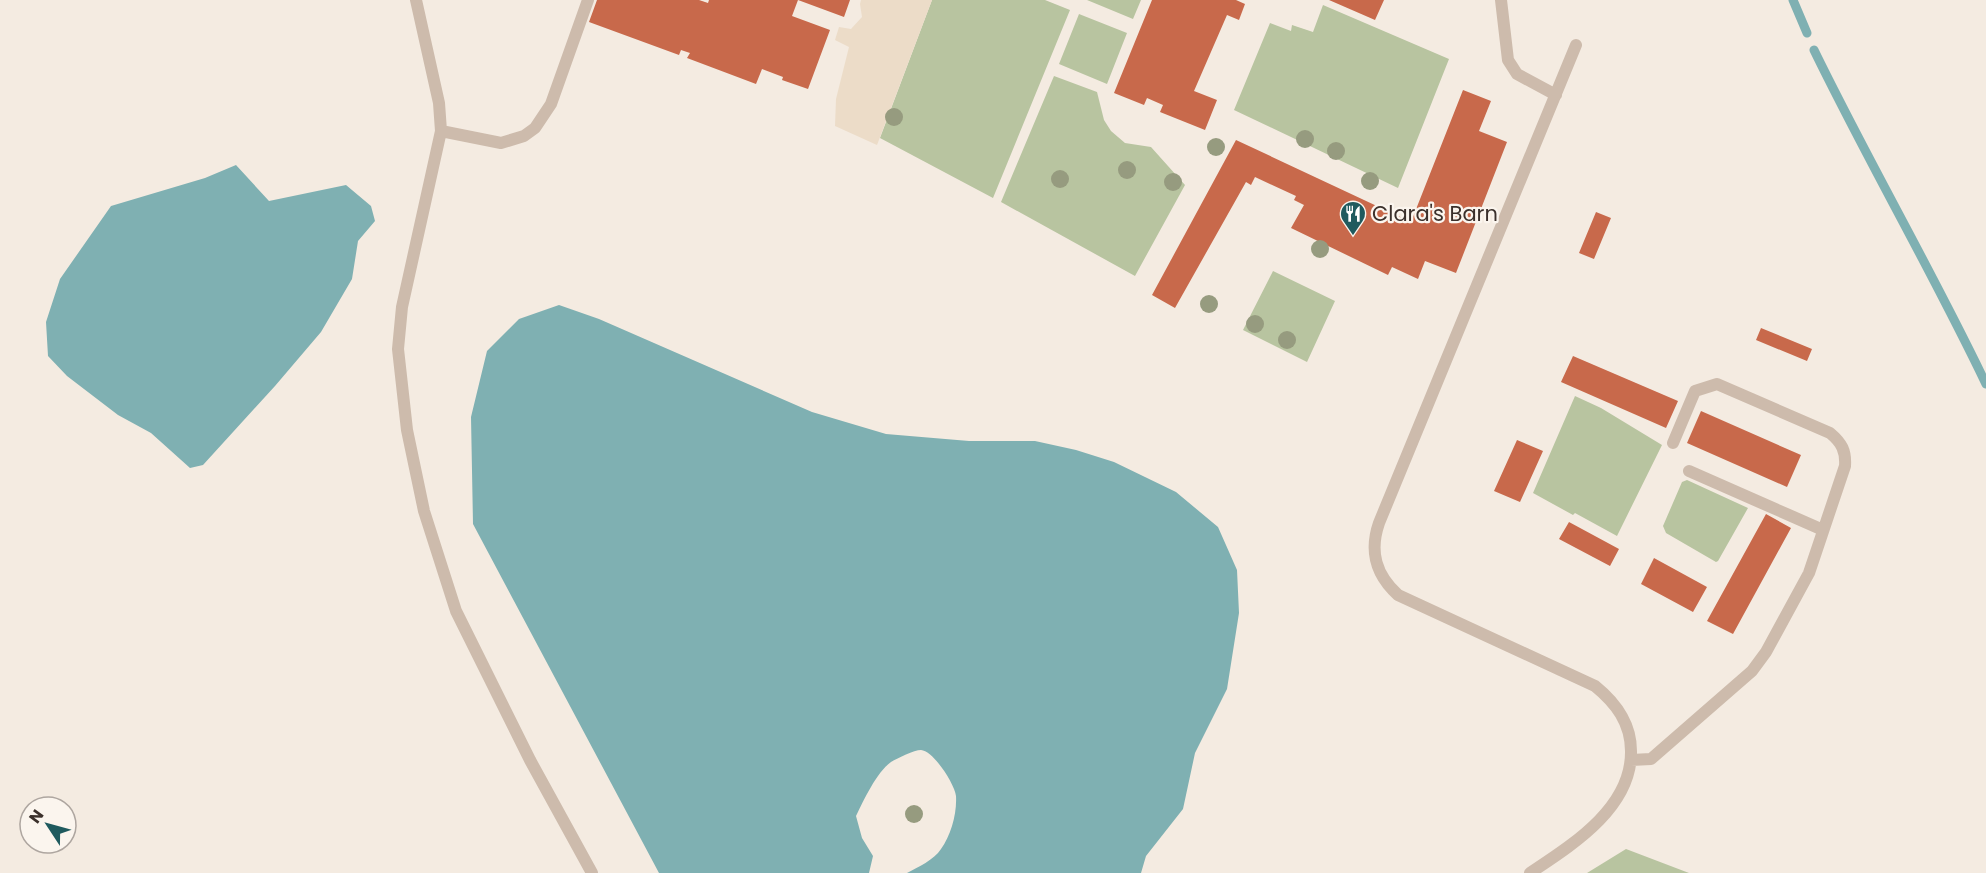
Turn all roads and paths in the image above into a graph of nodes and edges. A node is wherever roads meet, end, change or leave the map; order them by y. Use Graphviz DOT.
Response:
graph roads {
  1 [pos="416,0"];
  2 [pos="588,0"];
  3 [pos="1501,0"];
  4 [pos="1576,45"];
  5 [pos="1556,95"];
  6 [pos="441,131"];
  7 [pos="1673,443"];
  8 [pos="1689,471"];
  9 [pos="1823,530"];
  10 [pos="1631,760"];
  11 [pos="592,873"];
  12 [pos="1530,873"];
  1 -- 6 [label="lane"];
  2 -- 6 [label="lane"];
  3 -- 5 [label="lane"];
  4 -- 5 [label="lane"];
  5 -- 10 [label="lane"];
  6 -- 11 [label="lane"];
  7 -- 9 [label="lane"];
  8 -- 9 [label="lane"];
  9 -- 10 [label="lane"];
  10 -- 12 [label="lane"];
}
